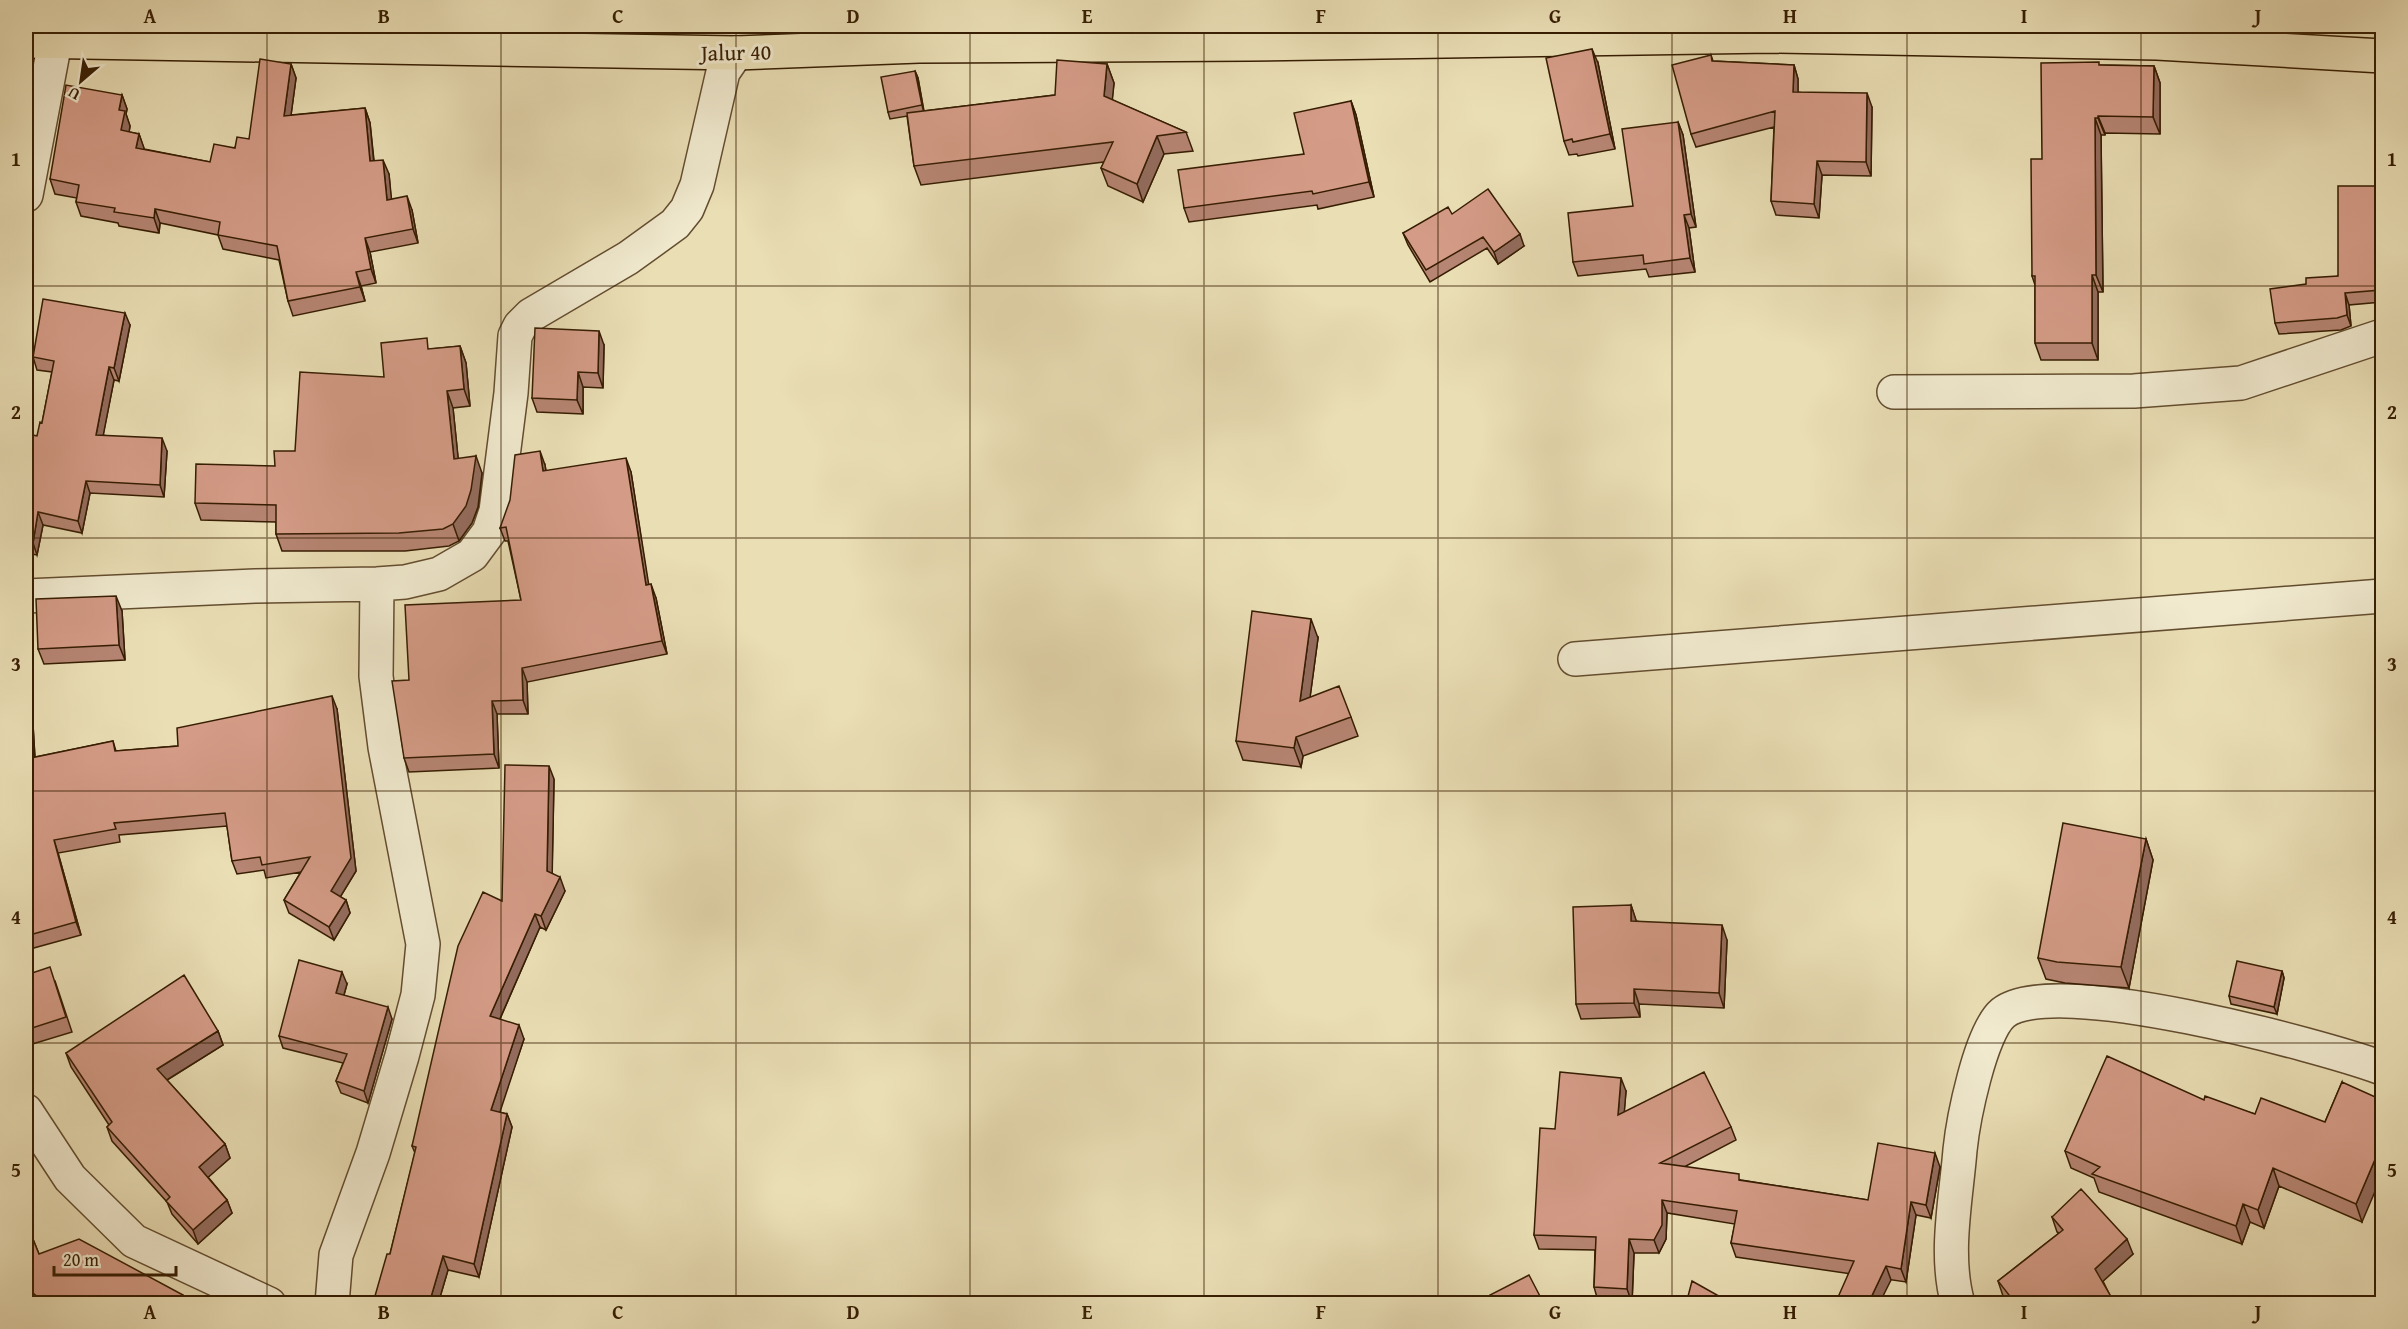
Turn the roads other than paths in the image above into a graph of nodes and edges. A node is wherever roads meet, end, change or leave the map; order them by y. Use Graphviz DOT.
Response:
graph roads {
  1 [pos="40,41"];
  2 [pos="736,53"];
  3 [pos="2382,56"];
  4 [pos="26,195"];
  5 [pos="2382,336"];
  6 [pos="1894,392"];
  7 [pos="377,585"];
  8 [pos="26,596"];
  9 [pos="2382,596"];
  10 [pos="1575,659"];
  11 [pos="2382,1068"];
  12 [pos="26,1111"];
  13 [pos="269,1304"];
  14 [pos="333,1304"];
  15 [pos="1958,1304"];
  1 -- 2 [label="highway, Jalur 40"];
  1 -- 4 [label="street"];
  2 -- 3 [label="highway, Jalur 40"];
  2 -- 7 [label="street"];
  5 -- 6 [label="street"];
  7 -- 8 [label="street"];
  7 -- 14 [label="street"];
  9 -- 10 [label="street"];
  11 -- 15 [label="street"];
  12 -- 13 [label="street"];
}
